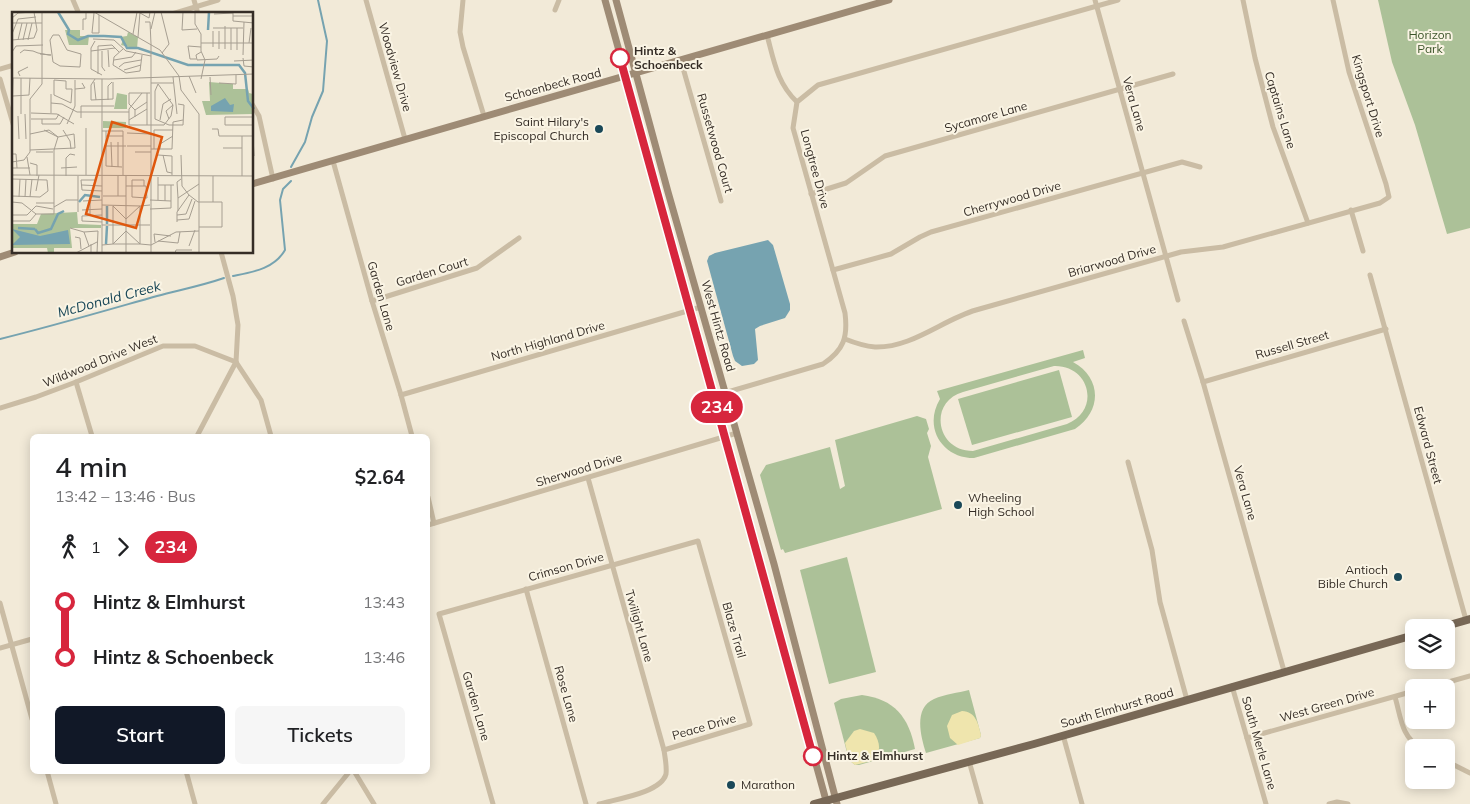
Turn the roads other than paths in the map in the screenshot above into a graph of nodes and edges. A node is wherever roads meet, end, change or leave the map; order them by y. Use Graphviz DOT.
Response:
graph roads {
  1 [pos="73,0"];
  2 [pos="218,0"];
  3 [pos="366,0"];
  4 [pos="463,0"];
  5 [pos="559,0"];
  6 [pos="605,0"];
  7 [pos="616,0"];
  8 [pos="889,0"];
  9 [pos="1118,0"];
  10 [pos="1243,0"];
  11 [pos="1333,0"];
  12 [pos="195,3"];
  13 [pos="1096,3"];
  14 [pos="554,10"];
  15 [pos="78,12"];
  16 [pos="176,12"];
  17 [pos="767,35"];
  18 [pos="681,61"];
  19 [pos="635,74"];
  20 [pos="1174,74"];
  21 [pos="626,76"];
  22 [pos="0,79"];
  23 [pos="1120,90"];
  24 [pos="797,102"];
  25 [pos="254,107"];
  26 [pos="484,116"];
  27 [pos="12,120"];
  28 [pos="405,139"];
  29 [pos="333,161"];
  30 [pos="1200,167"];
  31 [pos="1144,172"];
  32 [pos="273,178"];
  33 [pos="254,183"];
  34 [pos="811,194"];
  35 [pos="1388,197"];
  36 [pos="721,202"];
  37 [pos="1351,210"];
  38 [pos="1308,223"];
  39 [pos="519,238"];
  40 [pos="1363,251"];
  41 [pos="12,253"];
  42 [pos="222,254"];
  43 [pos="1167,256"];
  44 [pos="0,257"];
  45 [pos="833,270"];
  46 [pos="1370,275"];
  47 [pos="1178,300"];
  48 [pos="372,301"];
  49 [pos="702,307"];
  50 [pos="690,310"];
  51 [pos="1184,321"];
  52 [pos="1386,329"];
  53 [pos="845,339"];
  54 [pos="236,362"];
  55 [pos="76,382"];
  56 [pos="1203,382"];
  57 [pos="726,393"];
  58 [pos="401,395"];
  59 [pos="714,396"];
  60 [pos="0,408"];
  61 [pos="737,433"];
  62 [pos="91,434"];
  63 [pos="198,434"];
  64 [pos="270,434"];
  65 [pos="411,434"];
  66 [pos="725,436"];
  67 [pos="1128,462"];
  68 [pos="588,478"];
  69 [pos="430,506"];
  70 [pos="434,523"];
  71 [pos="430,524"];
  72 [pos="698,541"];
  73 [pos="611,565"];
  74 [pos="526,589"];
  75 [pos="0,603"];
  76 [pos="439,614"];
  77 [pos="1468,620"];
  78 [pos="1455,624"];
  79 [pos="1405,637"];
  80 [pos="30,640"];
  81 [pos="12,645"];
  82 [pos="0,648"];
  83 [pos="1284,671"];
  84 [pos="1470,676"];
  85 [pos="1455,680"];
  86 [pos="1232,686"];
  87 [pos="1405,694"];
  88 [pos="1395,697"];
  89 [pos="1187,700"];
  90 [pos="30,712"];
  91 [pos="750,724"];
  92 [pos="1063,735"];
  93 [pos="1247,738"];
  94 [pos="1409,739"];
  95 [pos="664,750"];
  96 [pos="969,761"];
  97 [pos="1455,764"];
  98 [pos="1469,771"];
  99 [pos="48,774"];
  100 [pos="187,774"];
  101 [pos="349,774"];
  102 [pos="354,774"];
  103 [pos="836,801"];
  104 [pos="826,802"];
  105 [pos="56,804"];
  106 [pos="195,804"];
  107 [pos="323,804"];
  108 [pos="374,804"];
  109 [pos="493,804"];
  110 [pos="586,804"];
  111 [pos="599,804"];
  112 [pos="814,804"];
  113 [pos="981,804"];
  114 [pos="1082,804"];
  115 [pos="1266,804"];
  116 [pos="1329,804"];
  117 [pos="1348,804"];
  1 -- 15 [label="street"];
  2 -- 12 [label="street"];
  3 -- 28 [label="street, Woodview Drive"];
  4 -- 26 [label="street"];
  5 -- 14 [label="street"];
  6 -- 21 [label="main road, West Hintz Road"];
  7 -- 19 [label="main road, West Hintz Road"];
  8 -- 17 [label="main road, Schoenbeck Road"];
  9 -- 13 [label="street"];
  10 -- 38 [label="street, Captains Lane"];
  11 -- 35 [label="street, Kingsport Drive"];
  12 -- 16 [label="street"];
  13 -- 23 [label="street, Vera Lane"];
  13 -- 24 [label="street"];
  17 -- 18 [label="main road, Schoenbeck Road"];
  17 -- 24 [label="street"];
  18 -- 19 [label="main road, Schoenbeck Road"];
  18 -- 36 [label="street, Russetwood Court"];
  19 -- 21 [label="main road, Schoenbeck Road"];
  19 -- 49 [label="main road, West Hintz Road"];
  20 -- 23 [label="street, Sycamore Lane"];
  21 -- 26 [label="main road, Schoenbeck Road"];
  21 -- 50 [label="main road, West Hintz Road"];
  22 -- 27 [label="street"];
  23 -- 31 [label="street, Vera Lane"];
  23 -- 34 [label="street, Sycamore Lane"];
  24 -- 34 [label="street, Longtree Drive"];
  25 -- 32 [label="street"];
  26 -- 28 [label="main road, Schoenbeck Road"];
  28 -- 29 [label="main road, Schoenbeck Road"];
  29 -- 32 [label="main road, Schoenbeck Road"];
  29 -- 48 [label="street, Garden Lane"];
  30 -- 31 [label="street, Cherrywood Drive"];
  31 -- 43 [label="street, Vera Lane"];
  31 -- 45 [label="street, Cherrywood Drive"];
  32 -- 33 [label="main road, Schoenbeck Road"];
  34 -- 45 [label="street, Longtree Drive"];
  35 -- 37 [label="street, Briarwood Drive"];
  37 -- 38 [label="street, Briarwood Drive"];
  37 -- 40 [label="street"];
  38 -- 43 [label="street, Briarwood Drive"];
  39 -- 48 [label="street, Garden Court"];
  41 -- 44 [label="main road"];
  42 -- 54 [label="street"];
  43 -- 47 [label="street, Vera Lane"];
  43 -- 53 [label="street, Briarwood Drive"];
  45 -- 53 [label="street, Longtree Drive"];
  46 -- 52 [label="street, Edward Street"];
  48 -- 58 [label="street, Garden Lane"];
  49 -- 50 [label="street, North Highland Drive"];
  49 -- 57 [label="main road, West Hintz Road"];
  50 -- 58 [label="street, North Highland Drive"];
  50 -- 59 [label="main road, West Hintz Road"];
  51 -- 56 [label="street, Vera Lane"];
  52 -- 56 [label="street, Russell Street"];
  52 -- 77 [label="street, Edward Street"];
  53 -- 57 [label="street"];
  54 -- 55 [label="street, Wildwood Drive West"];
  54 -- 63 [label="street"];
  54 -- 64 [label="street"];
  55 -- 60 [label="street, Wildwood Drive West"];
  55 -- 62 [label="street"];
  56 -- 83 [label="street, Vera Lane"];
  57 -- 59 [label="street"];
  57 -- 61 [label="main road, West Hintz Road"];
  58 -- 65 [label="street, Garden Lane"];
  59 -- 66 [label="main road, West Hintz Road"];
  61 -- 66 [label="street, Sherwood Drive"];
  61 -- 103 [label="main road, West Hintz Road"];
  66 -- 68 [label="street, Sherwood Drive"];
  66 -- 104 [label="main road, West Hintz Road"];
  67 -- 89 [label="street"];
  68 -- 70 [label="street, Sherwood Drive"];
  68 -- 73 [label="street, Twilight Lane"];
  69 -- 70 [label="street"];
  70 -- 71 [label="street, Sherwood Drive"];
  72 -- 73 [label="street, Crimson Drive"];
  72 -- 91 [label="street, Blaze Trail"];
  73 -- 74 [label="street, Crimson Drive"];
  73 -- 95 [label="street, Twilight Lane"];
  74 -- 76 [label="street, Crimson Drive"];
  74 -- 110 [label="street, Rose Lane"];
  75 -- 81 [label="street"];
  76 -- 109 [label="street, Garden Lane"];
  77 -- 78 [label="main road"];
  79 -- 83 [label="main road, South Elmhurst Road"];
  80 -- 81 [label="street"];
  81 -- 82 [label="street"];
  81 -- 90 [label="street"];
  83 -- 86 [label="main road, South Elmhurst Road"];
  84 -- 85 [label="street"];
  86 -- 89 [label="main road, South Elmhurst Road"];
  86 -- 93 [label="street, South Merle Lane"];
  87 -- 88 [label="street, West Green Drive"];
  88 -- 93 [label="street, West Green Drive"];
  88 -- 94 [label="street"];
  89 -- 92 [label="main road, South Elmhurst Road"];
  91 -- 95 [label="street, Peace Drive"];
  92 -- 96 [label="main road, South Elmhurst Road"];
  92 -- 114 [label="street"];
  93 -- 115 [label="street, South Merle Lane"];
  95 -- 111 [label="street, Twilight Lane"];
  96 -- 103 [label="main road, South Elmhurst Road"];
  96 -- 113 [label="street"];
  97 -- 98 [label="street"];
  99 -- 105 [label="street"];
  100 -- 106 [label="street"];
  101 -- 107 [label="street"];
  102 -- 108 [label="street"];
  103 -- 104 [label="main road, South Elmhurst Road"];
  104 -- 112 [label="main road, South Elmhurst Road"];
  116 -- 117 [label="street"];
}
